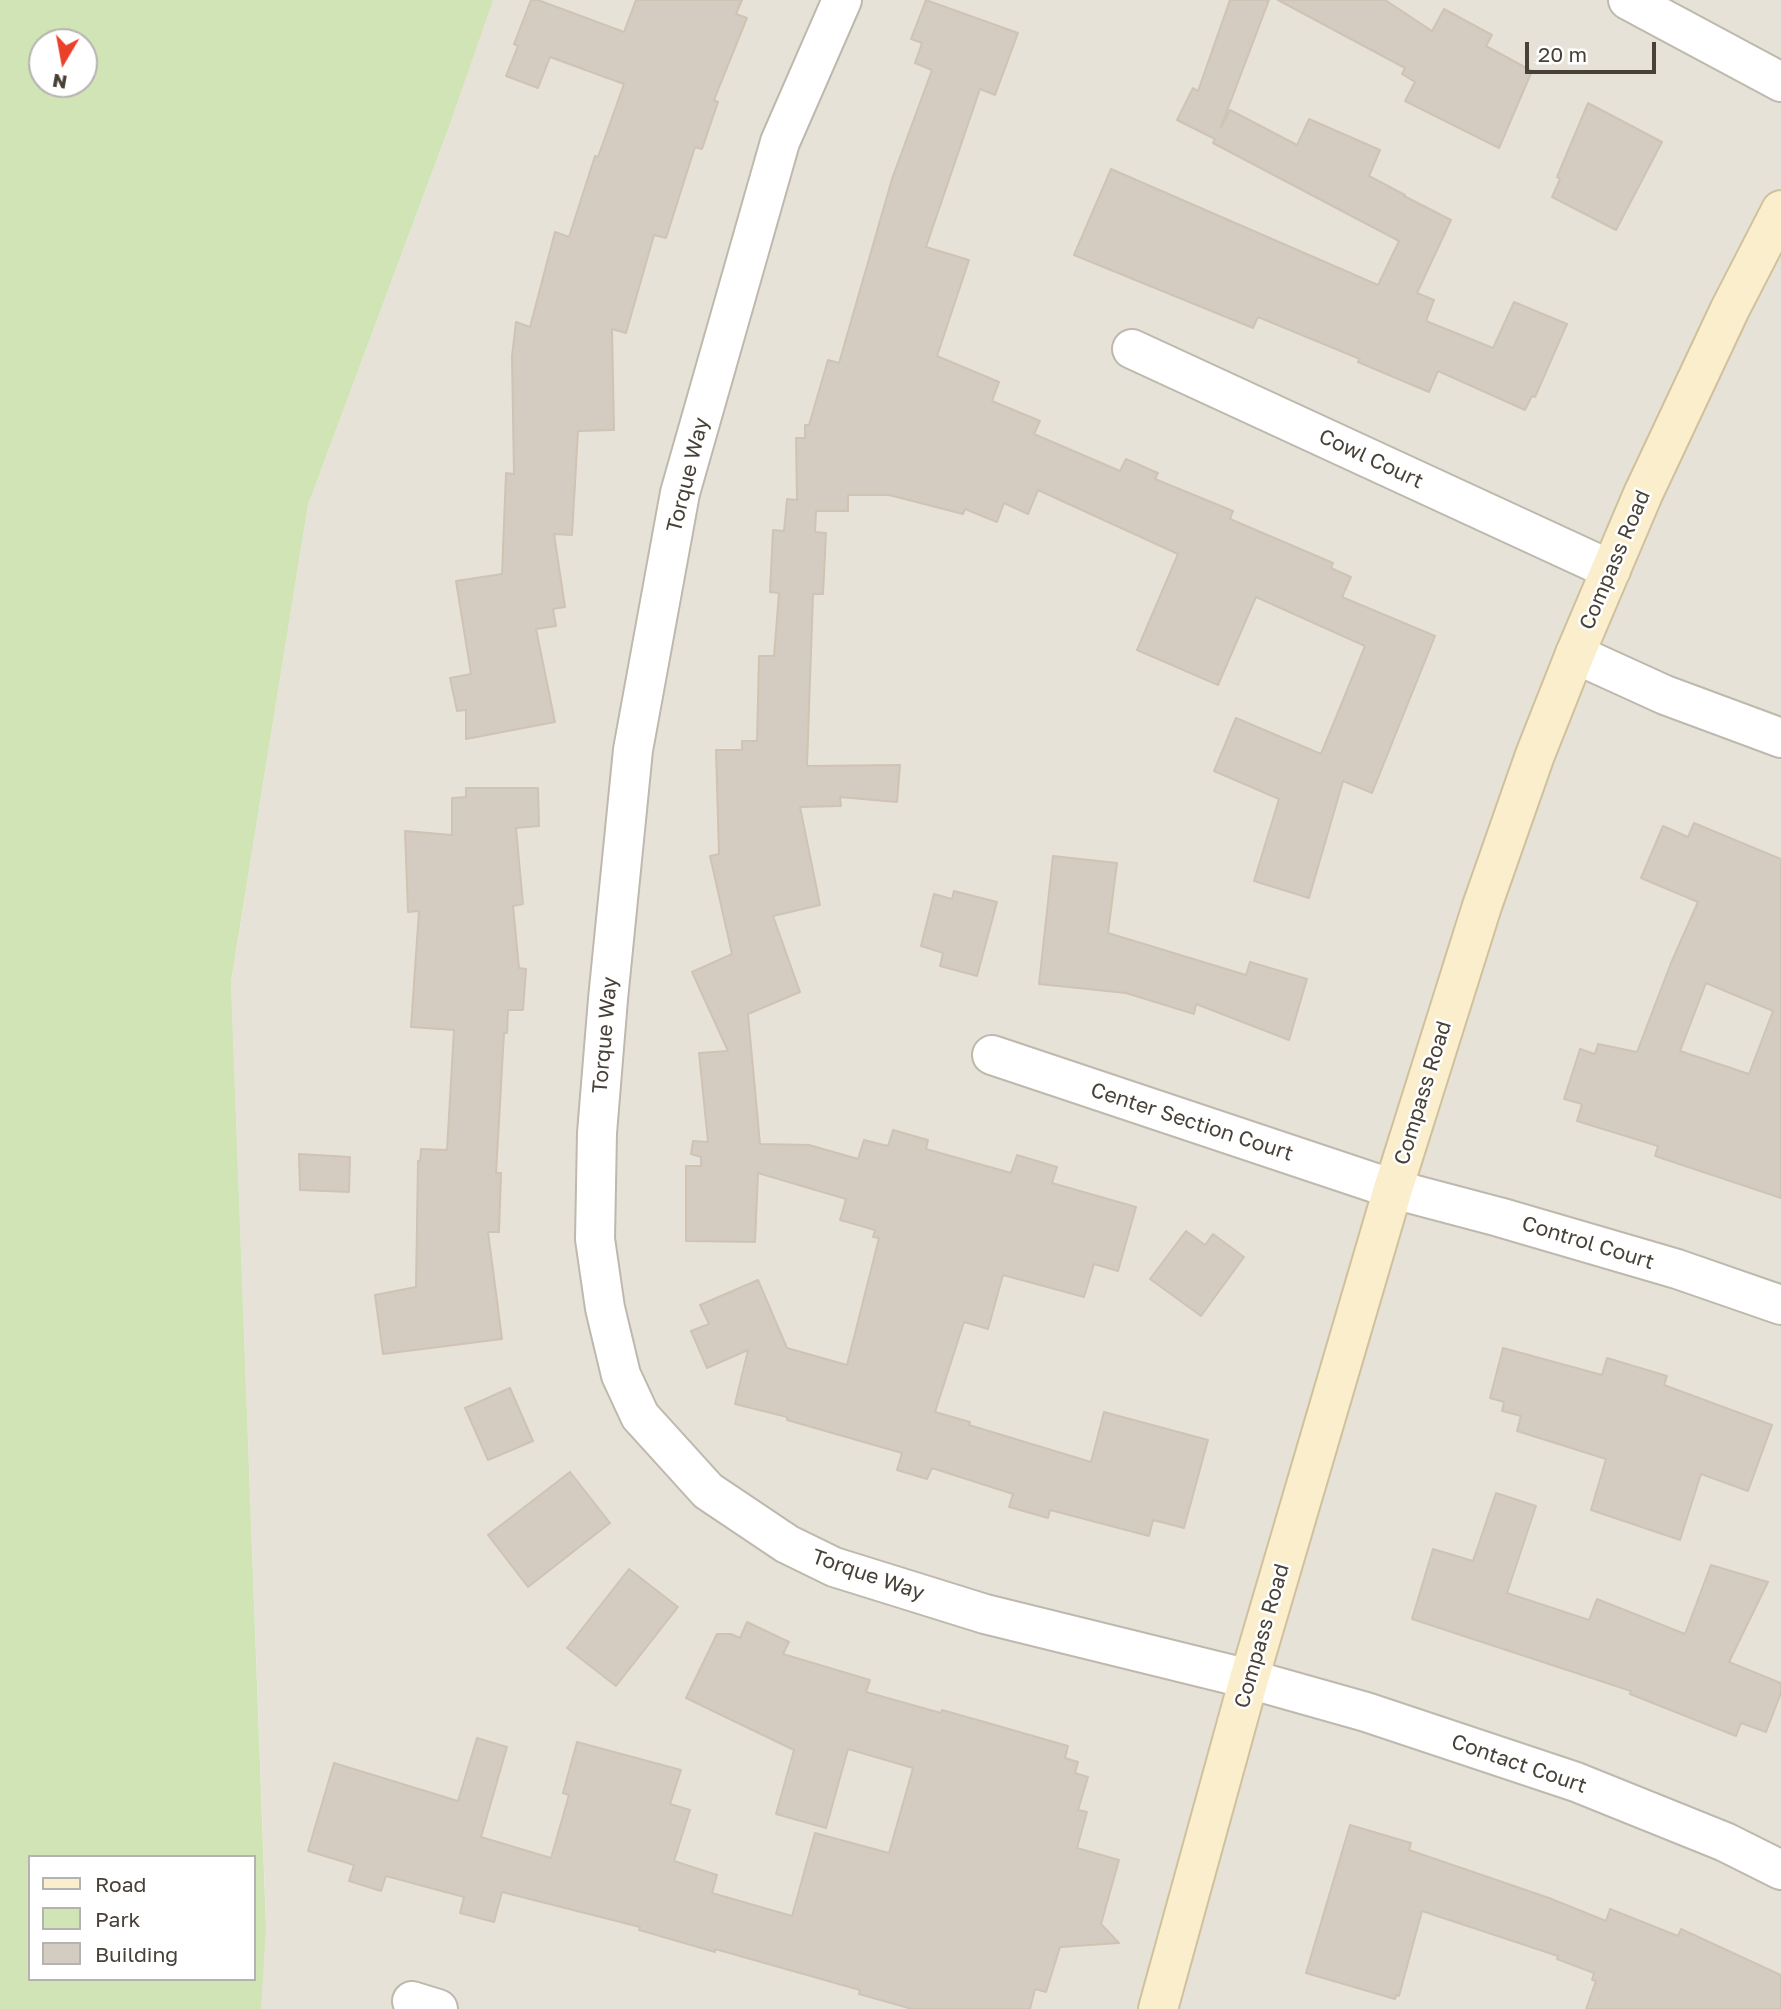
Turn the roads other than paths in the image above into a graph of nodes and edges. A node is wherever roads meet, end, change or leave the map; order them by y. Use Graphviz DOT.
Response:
graph roads {
  1 [pos="842,0"];
  2 [pos="1628,0"];
  3 [pos="1781,82"];
  4 [pos="1781,210"];
  5 [pos="1132,349"];
  6 [pos="1611,570"];
  7 [pos="1575,654"];
  8 [pos="1781,738"];
  9 [pos="992,1055"];
  10 [pos="1393,1189"];
  11 [pos="1781,1305"];
  12 [pos="1249,1679"];
  13 [pos="1781,1870"];
  14 [pos="1157,2009"];
  1 -- 12 [label="street, Torque Way"];
  2 -- 3 [label="street"];
  4 -- 6 [label="street, Compass Road"];
  5 -- 6 [label="street, Cowl Court"];
  6 -- 7 [label="street, Compass Road"];
  7 -- 8 [label="street"];
  7 -- 10 [label="street, Compass Road"];
  9 -- 10 [label="street, Center Section Court"];
  10 -- 11 [label="street, Control Court"];
  10 -- 12 [label="street, Compass Road"];
  12 -- 13 [label="street, Contact Court"];
  12 -- 14 [label="street, Compass Road"];
}
